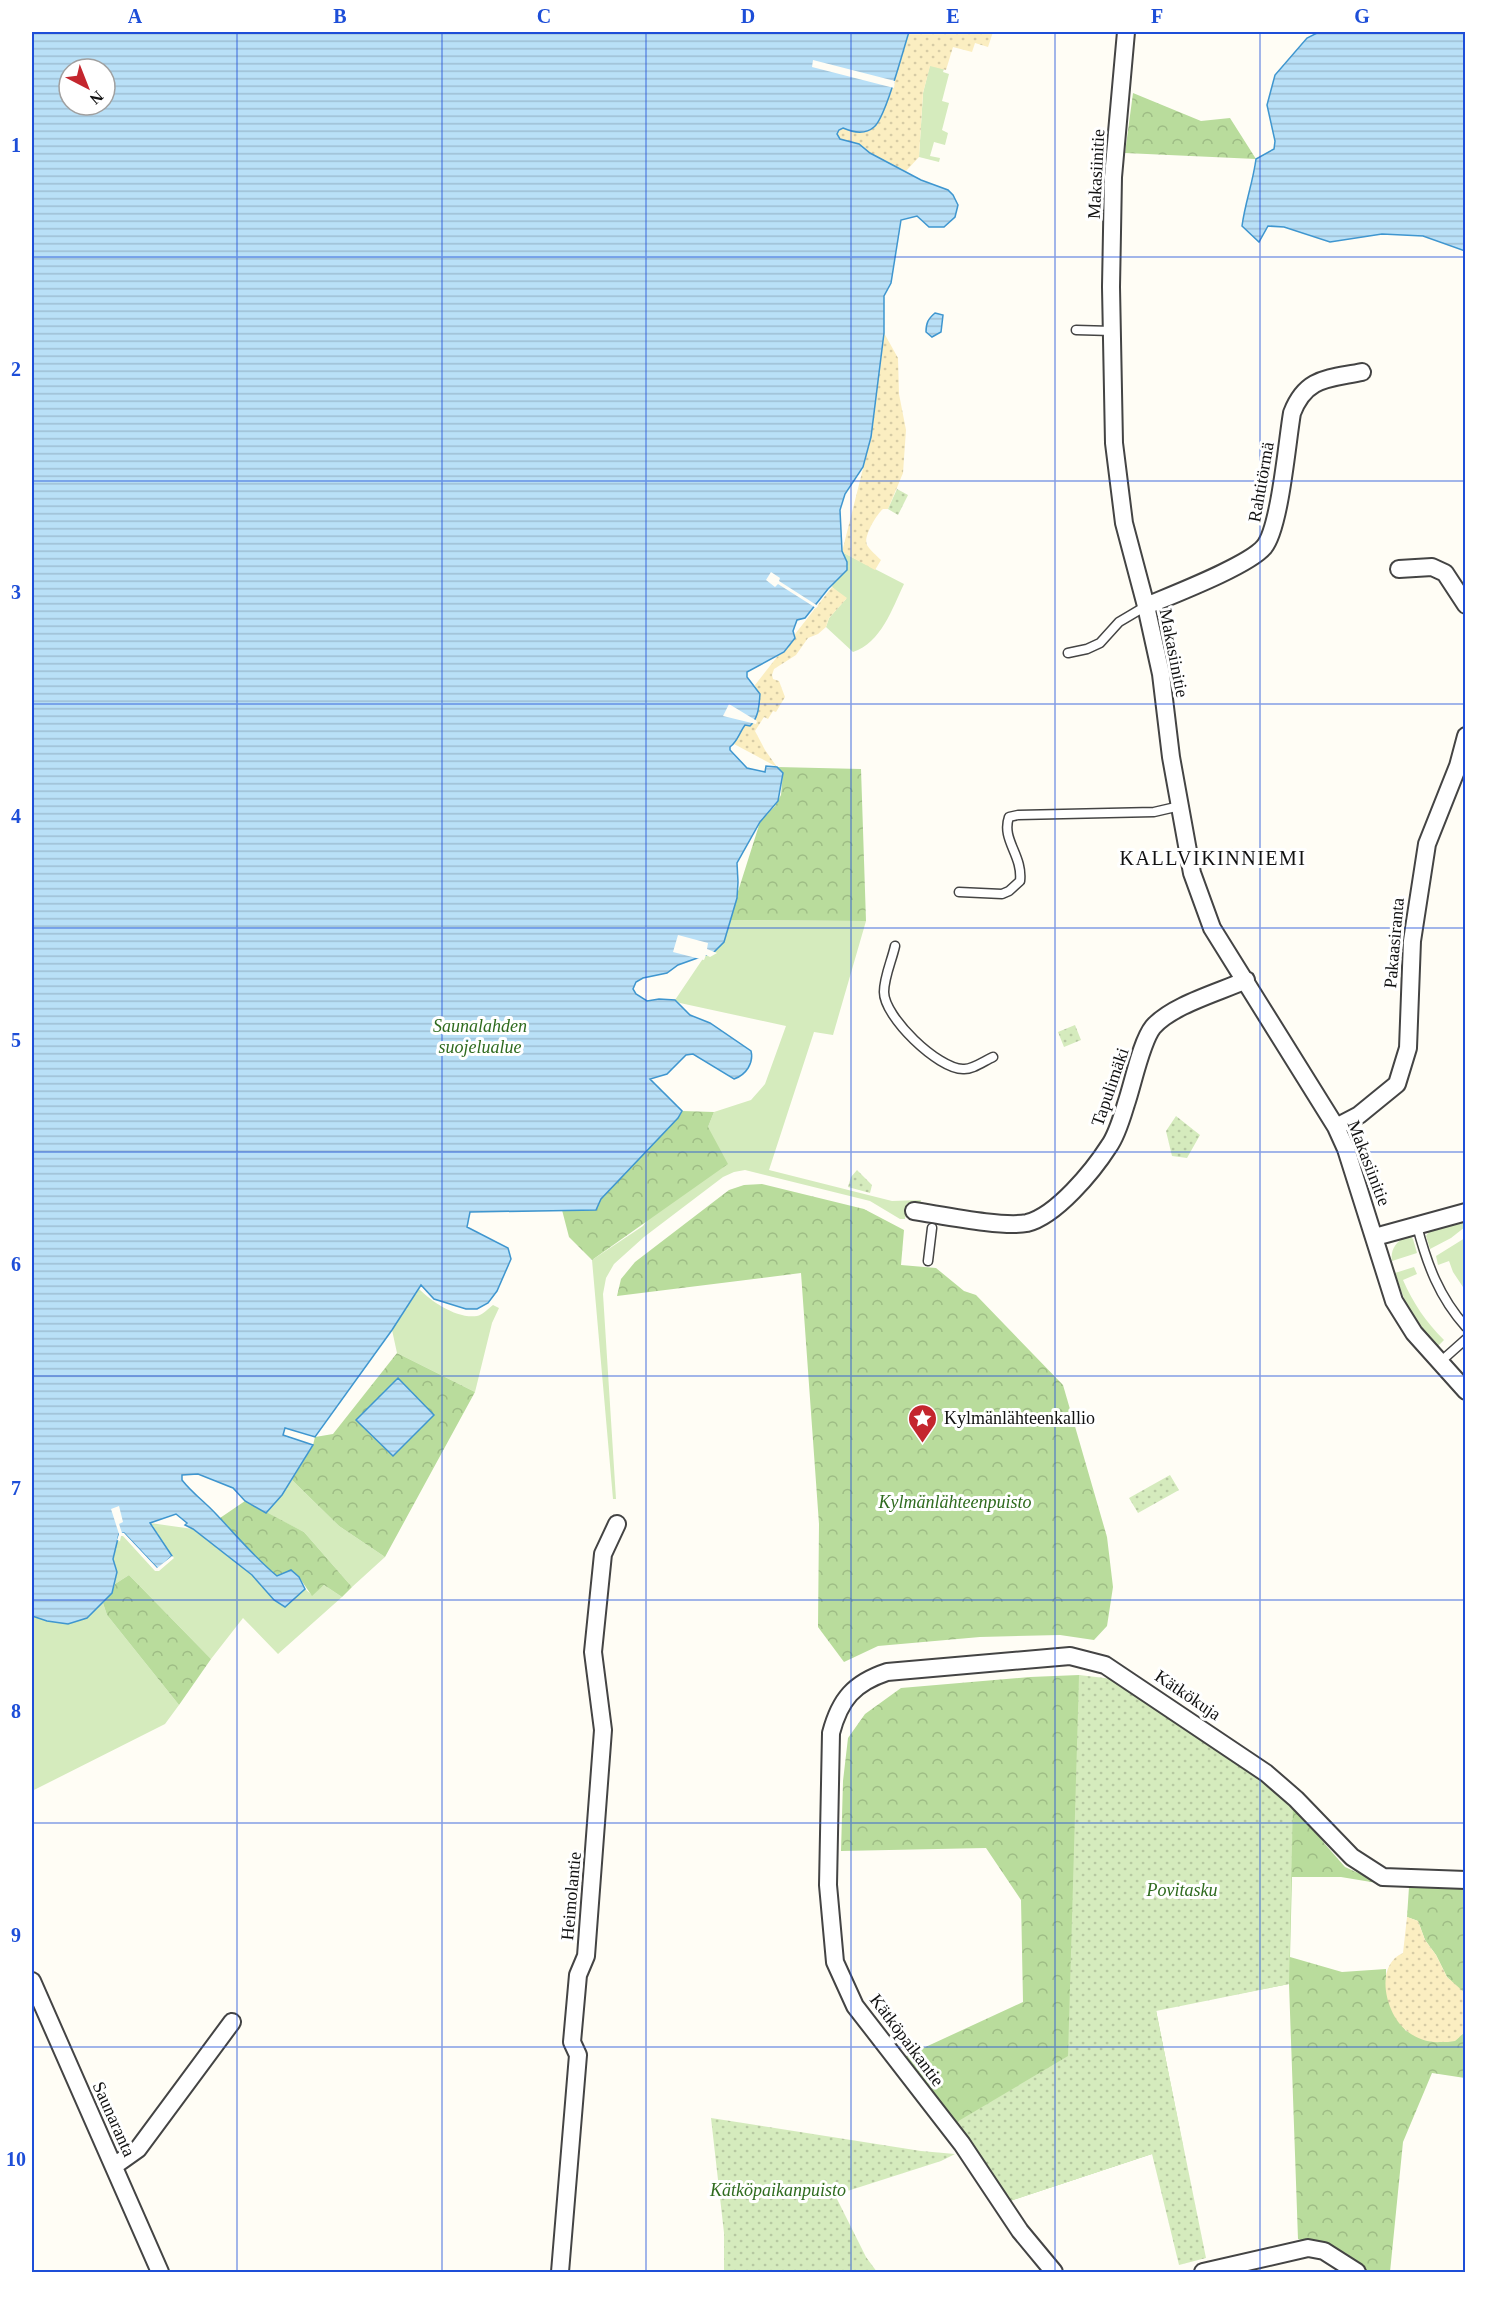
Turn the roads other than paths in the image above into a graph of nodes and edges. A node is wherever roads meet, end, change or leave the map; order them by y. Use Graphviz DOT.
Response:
graph roads {
  1 [pos="1126,32"];
  2 [pos="1076,330"];
  3 [pos="1112,331"];
  4 [pos="1362,372"];
  5 [pos="1399,569"];
  6 [pos="1466,605"];
  7 [pos="1146,606"];
  8 [pos="1068,653"];
  9 [pos="1466,736"];
  10 [pos="1180,806"];
  11 [pos="959,892"];
  12 [pos="895,946"];
  13 [pos="1246,980"];
  14 [pos="993,1057"];
  15 [pos="1336,1127"];
  16 [pos="914,1211"];
  17 [pos="1466,1212"];
  18 [pos="1417,1226"];
  19 [pos="932,1228"];
  20 [pos="1375,1238"];
  21 [pos="928,1261"];
  22 [pos="1466,1327"];
  23 [pos="1466,1339"];
  24 [pos="1439,1364"];
  25 [pos="1466,1391"];
  26 [pos="617,1524"];
  27 [pos="850,1693"];
  28 [pos="1466,1880"];
  29 [pos="32,1981"];
  30 [pos="232,2022"];
  31 [pos="114,2166"];
  32 [pos="160,2272"];
  33 [pos="560,2272"];
  34 [pos="1054,2272"];
  35 [pos="1203,2272"];
  36 [pos="1357,2272"];
  1 -- 3 [label="street, Makasiinitie"];
  2 -- 3 [label="lane"];
  3 -- 7 [label="street, Makasiinitie"];
  4 -- 7 [label="street, Rahtitörmä"];
  5 -- 6 [label="street"];
  7 -- 8 [label="lane"];
  7 -- 10 [label="street, Makasiinitie"];
  9 -- 15 [label="street, Pakaasiranta"];
  10 -- 11 [label="lane"];
  10 -- 13 [label="street, Makasiinitie"];
  12 -- 14 [label="lane"];
  13 -- 15 [label="street, Makasiinitie"];
  13 -- 16 [label="street, Tapulimäki"];
  15 -- 20 [label="street, Makasiinitie"];
  17 -- 18 [label="street"];
  18 -- 20 [label="street"];
  18 -- 22 [label="lane"];
  19 -- 21 [label="lane"];
  20 -- 24 [label="street, Makasiinitie"];
  23 -- 24 [label="lane"];
  24 -- 25 [label="street, Makasiinitie"];
  26 -- 33 [label="street, Heimolantie"];
  27 -- 28 [label="street, Kätkökuja"];
  27 -- 34 [label="street, Kätköpaikantie"];
  29 -- 31 [label="street, Saunaranta"];
  30 -- 31 [label="street"];
  31 -- 32 [label="street, Saunaranta"];
  35 -- 36 [label="street"];
}
